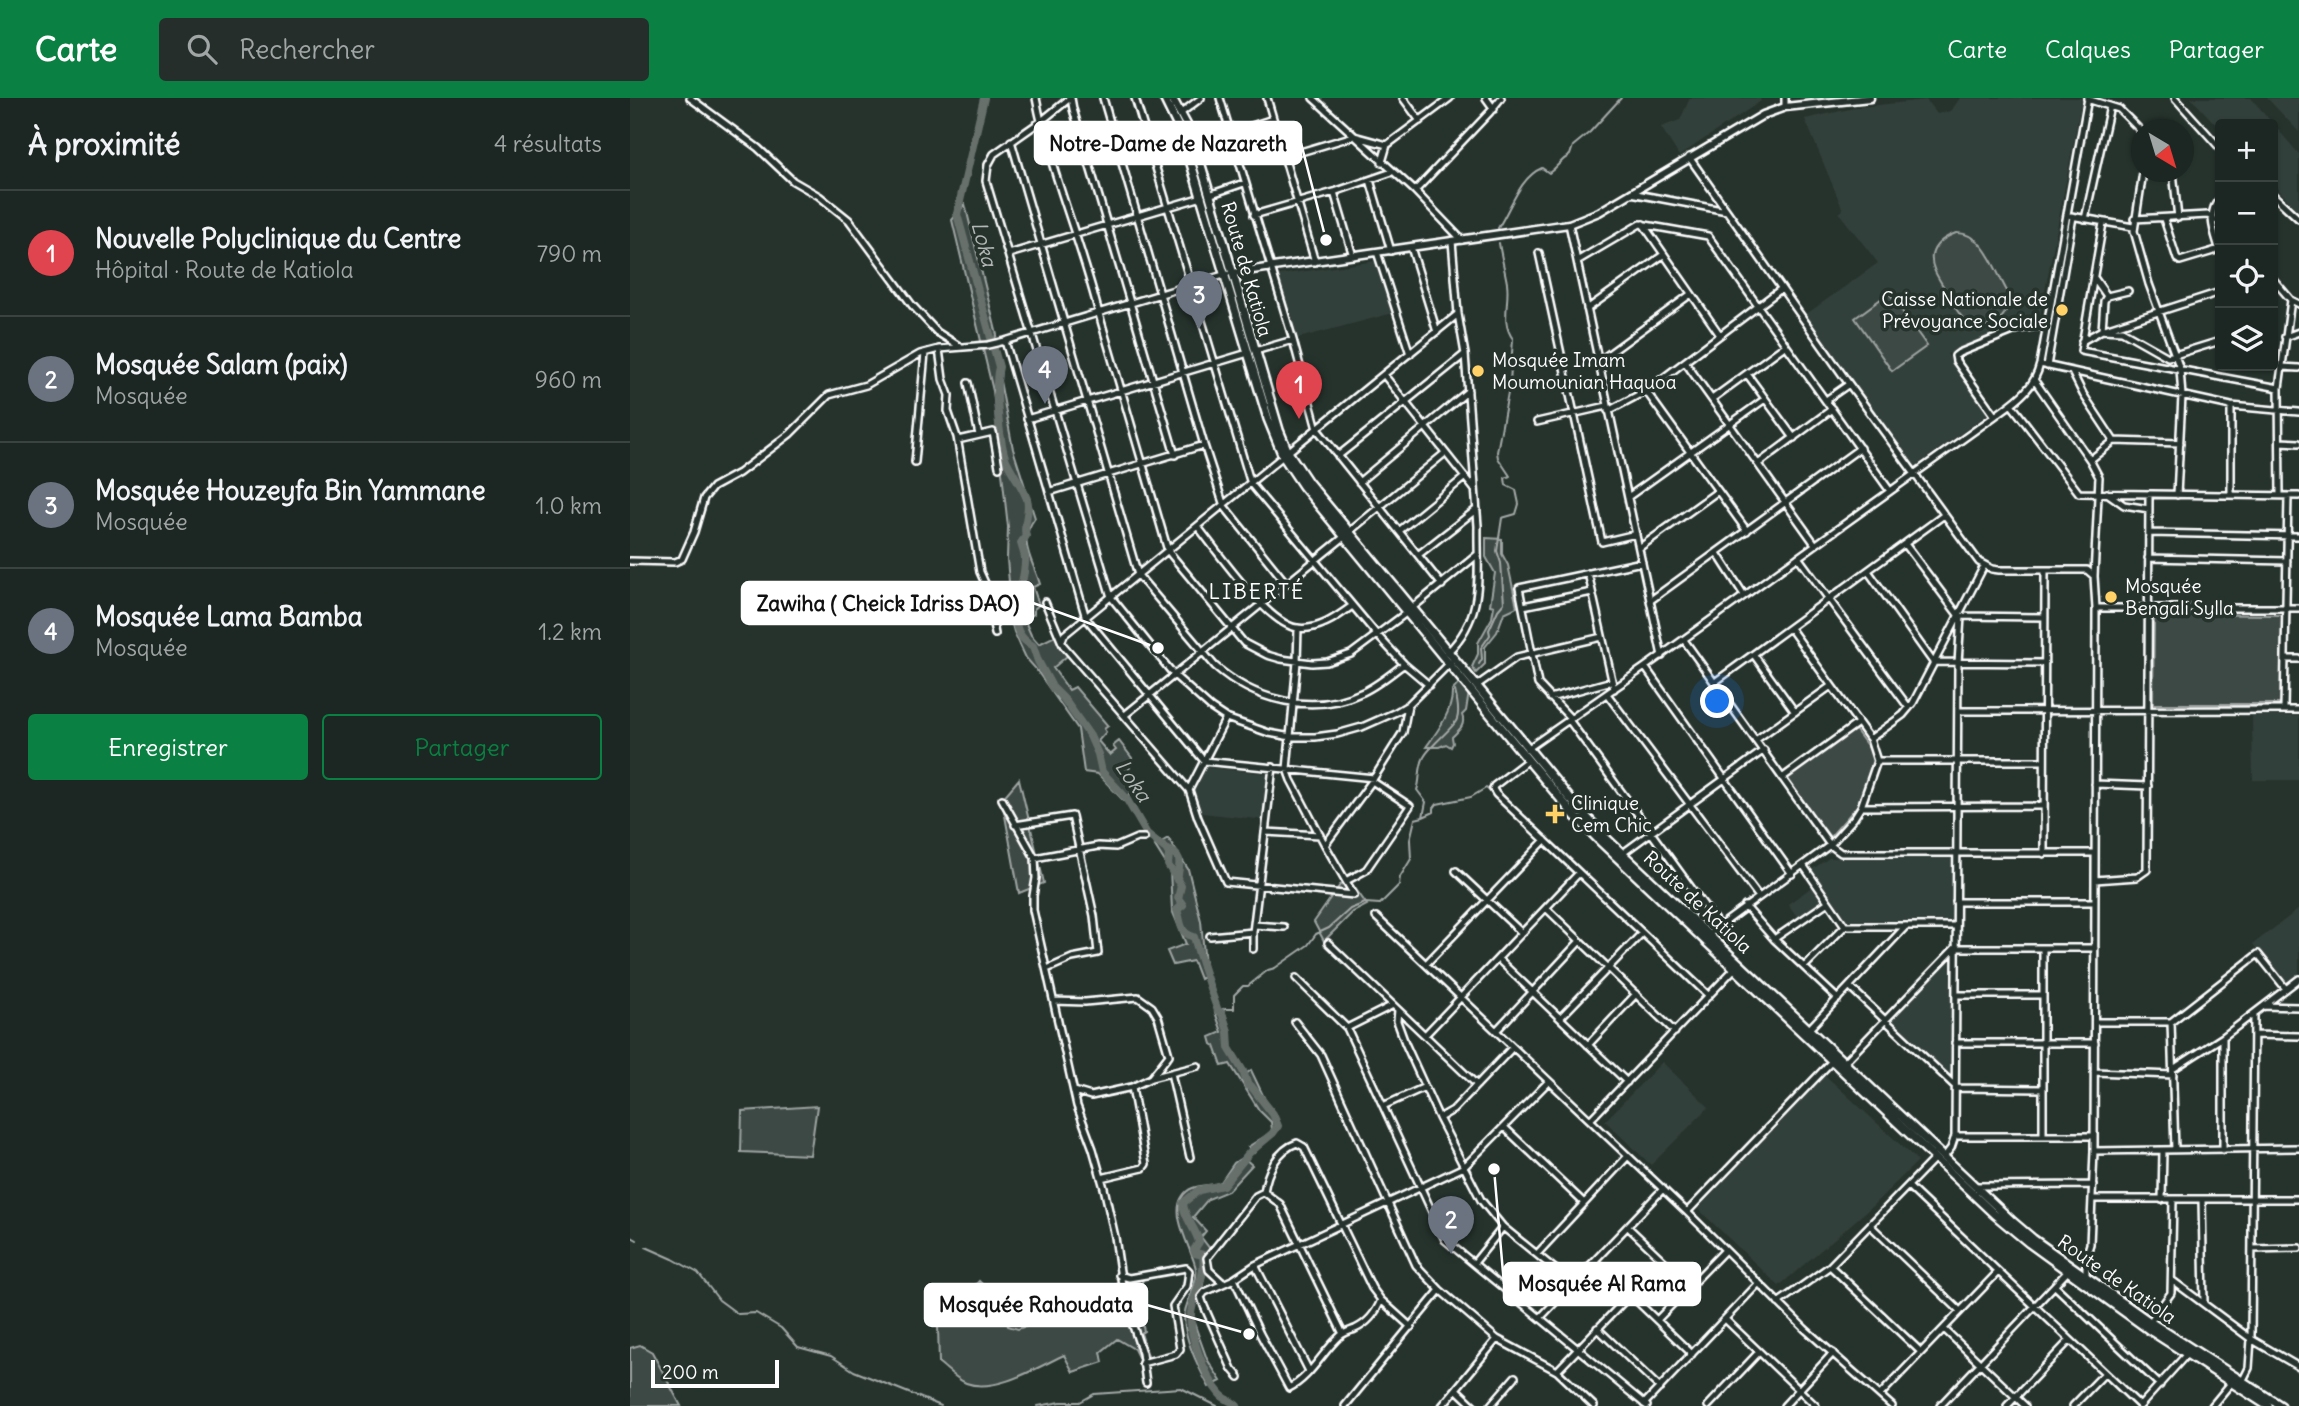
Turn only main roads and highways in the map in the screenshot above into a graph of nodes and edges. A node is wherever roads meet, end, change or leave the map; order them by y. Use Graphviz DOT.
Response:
graph roads {
  1 [pos="1164,98"];
  2 [pos="1172,98"];
  3 [pos="1870,98"];
  4 [pos="1205,196"];
  5 [pos="1229,274"];
  6 [pos="1409,611"];
  7 [pos="1451,662"];
  8 [pos="1525,750"];
  9 [pos="1939,1158"];
  10 [pos="2070,1269"];
  11 [pos="2268,1406"];
  12 [pos="2281,1406"];
  1 -- 4 [label="highway, Route de Katiola"];
  2 -- 4 [label="highway, Route de Katiola"];
  3 -- 5 [label="main road"];
  4 -- 5 [label="highway, Route de Katiola"];
  5 -- 6 [label="highway, Route de Katiola"];
  6 -- 7 [label="highway, Route de Katiola"];
  6 -- 7 [label="highway, Route de Katiola"];
  7 -- 8 [label="highway, Route de Katiola"];
  7 -- 8 [label="highway, Route de Katiola"];
  8 -- 9 [label="highway, Route de Katiola"];
  8 -- 9 [label="highway, Route de Katiola"];
  9 -- 10 [label="highway, Route de Katiola"];
  9 -- 10 [label="highway, Route de Katiola"];
  10 -- 11 [label="highway, Route de Katiola"];
  10 -- 12 [label="highway, Route de Katiola"];
}
